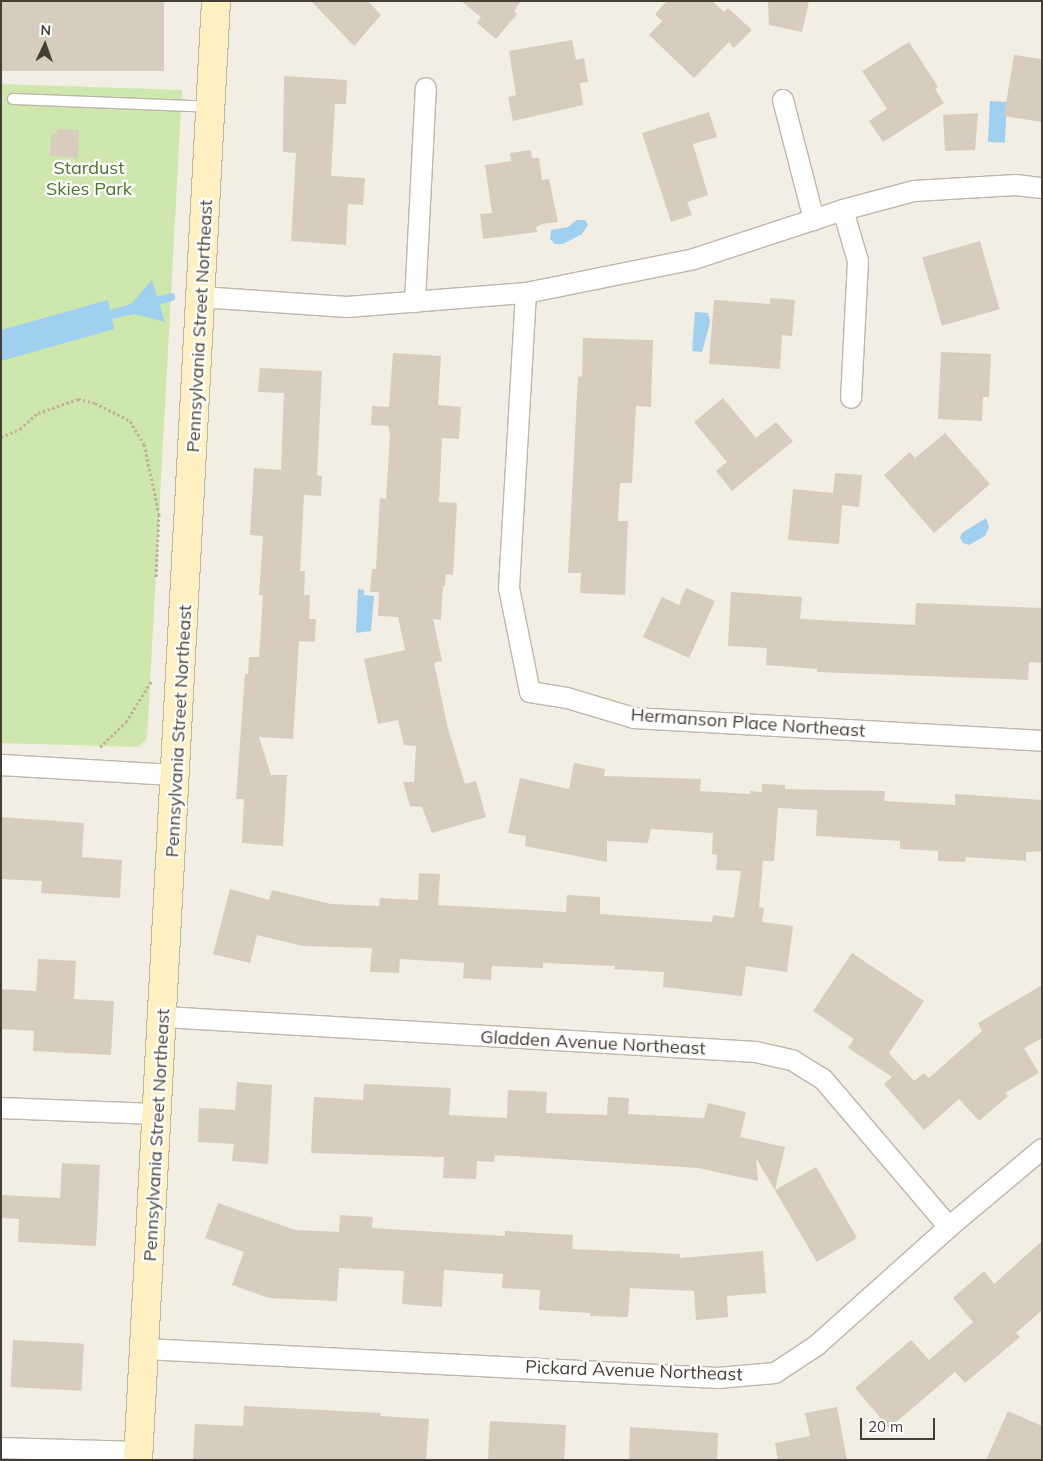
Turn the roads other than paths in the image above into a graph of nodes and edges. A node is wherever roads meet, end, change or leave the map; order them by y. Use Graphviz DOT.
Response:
graph roads {
  1 [pos="216,1"];
  2 [pos="426,88"];
  3 [pos="13,99"];
  4 [pos="783,100"];
  5 [pos="211,107"];
  6 [pos="1042,188"];
  7 [pos="843,210"];
  8 [pos="814,220"];
  9 [pos="526,293"];
  10 [pos="201,297"];
  11 [pos="415,302"];
  12 [pos="851,398"];
  13 [pos="1042,741"];
  14 [pos="1,765"];
  15 [pos="176,775"];
  16 [pos="164,1017"];
  17 [pos="1,1108"];
  18 [pos="159,1114"];
  19 [pos="1042,1149"];
  20 [pos="949,1226"];
  21 [pos="145,1349"];
  22 [pos="1,1448"];
  23 [pos="138,1456"];
  1 -- 5 [label="street, Pennsylvania Street Northeast"];
  2 -- 11 [label="street"];
  3 -- 5 [label="lane"];
  4 -- 8 [label="street"];
  5 -- 10 [label="street, Pennsylvania Street Northeast"];
  6 -- 7 [label="street"];
  7 -- 8 [label="street"];
  7 -- 12 [label="street"];
  8 -- 9 [label="street"];
  9 -- 11 [label="street"];
  9 -- 13 [label="street, Hermanson Place Northeast"];
  10 -- 11 [label="street"];
  10 -- 15 [label="street, Pennsylvania Street Northeast"];
  14 -- 15 [label="street"];
  15 -- 16 [label="street, Pennsylvania Street Northeast"];
  16 -- 18 [label="street, Pennsylvania Street Northeast"];
  16 -- 20 [label="street, Gladden Avenue Northeast"];
  17 -- 18 [label="street"];
  18 -- 21 [label="street, Pennsylvania Street Northeast"];
  19 -- 20 [label="street, Pickard Avenue Northeast"];
  20 -- 21 [label="street, Pickard Avenue Northeast"];
  21 -- 23 [label="street, Pennsylvania Street Northeast"];
  22 -- 23 [label="street"];
}
